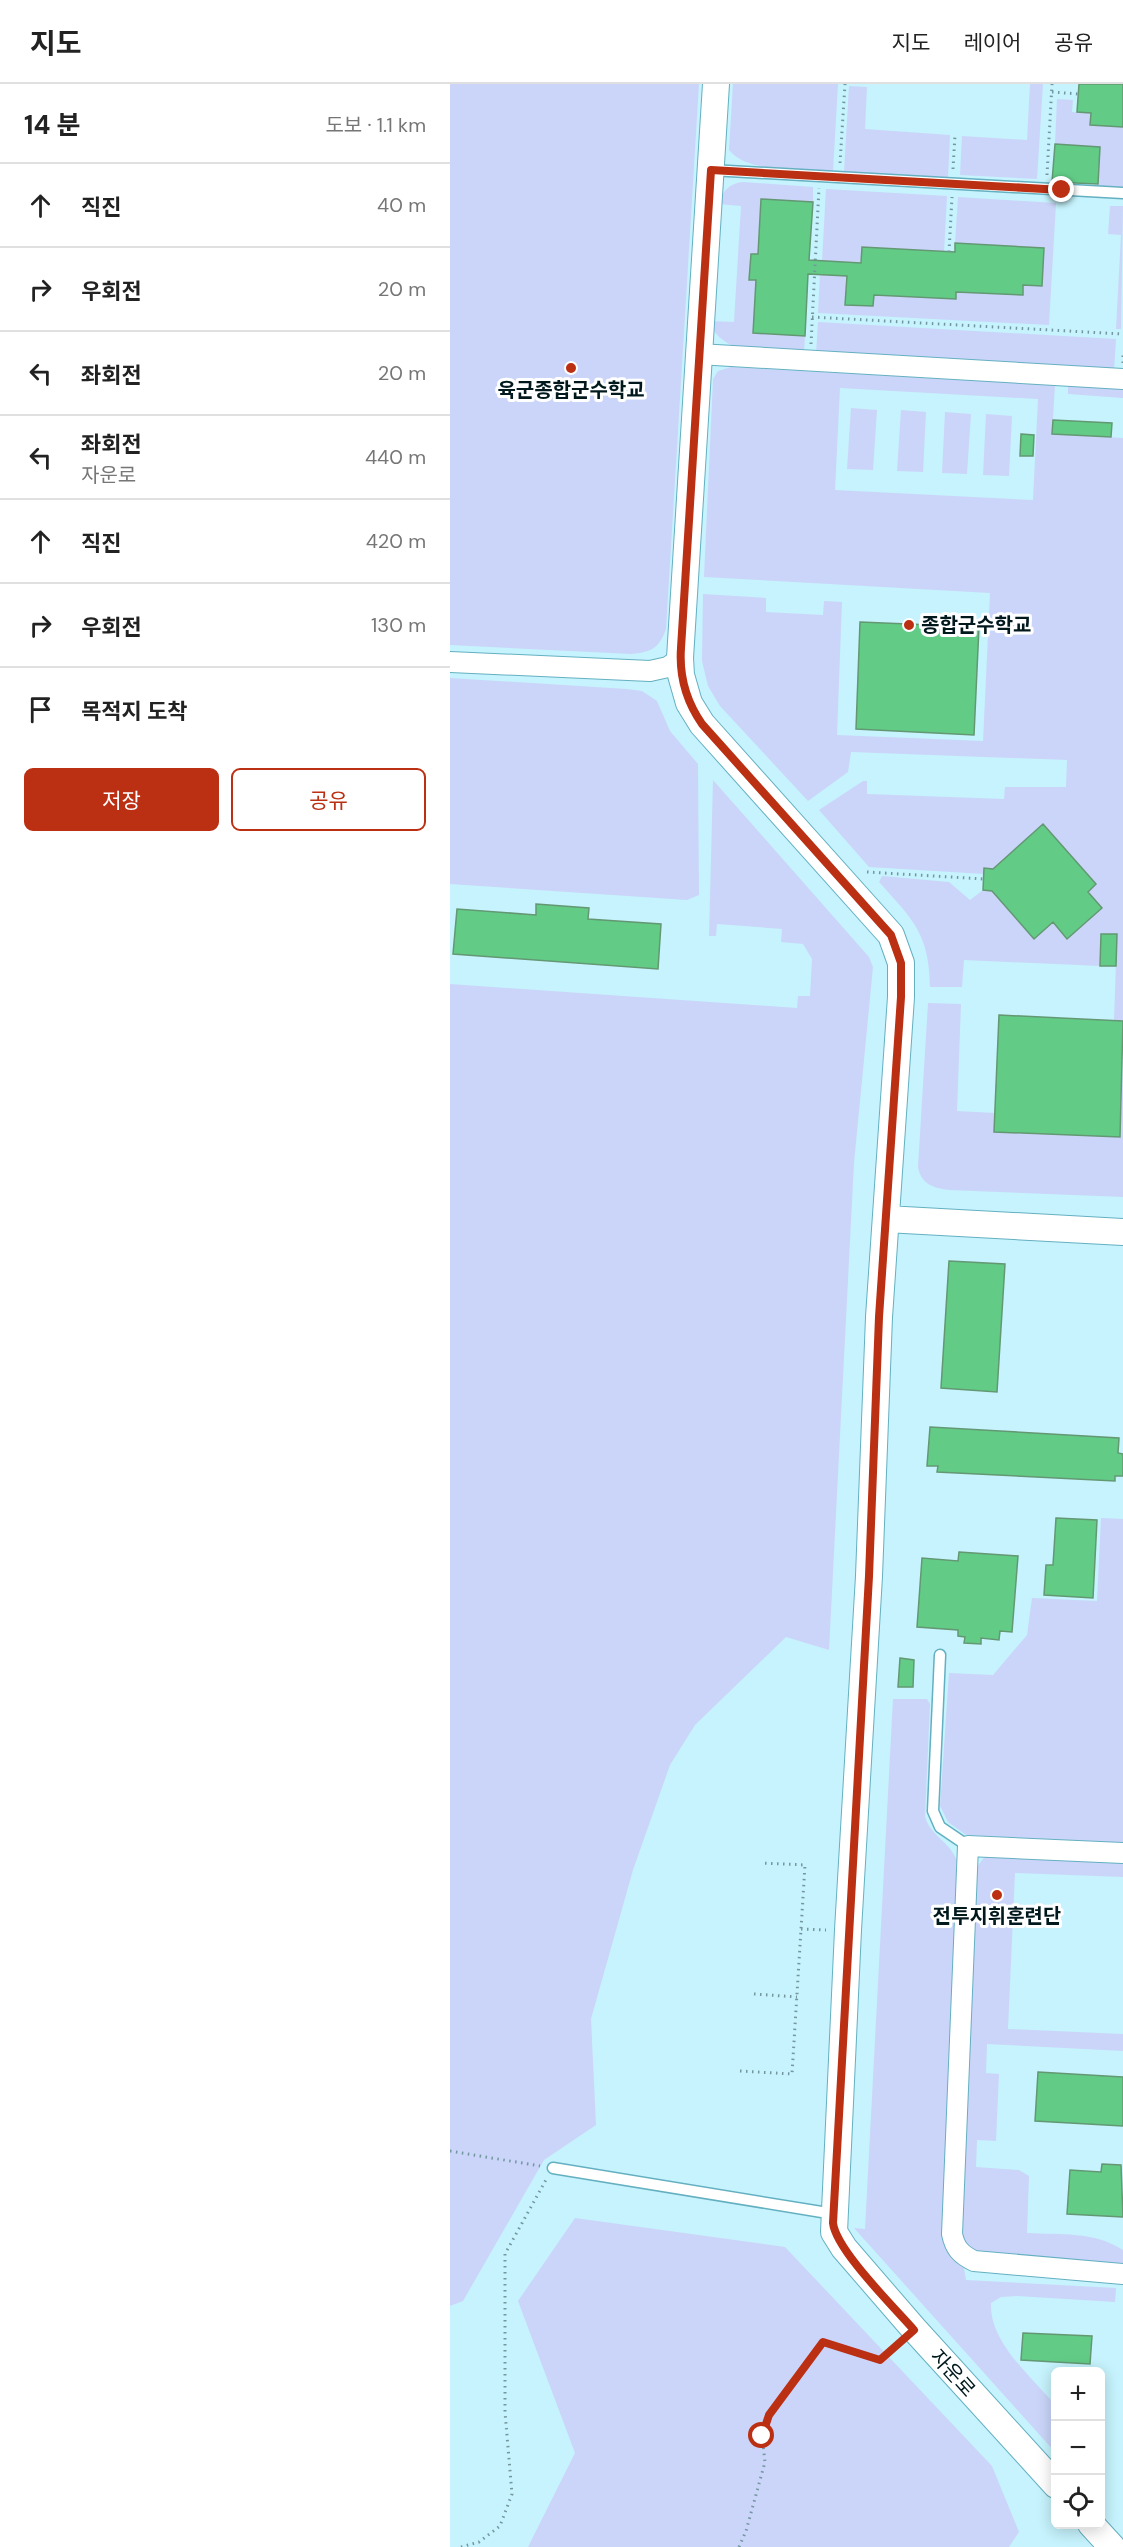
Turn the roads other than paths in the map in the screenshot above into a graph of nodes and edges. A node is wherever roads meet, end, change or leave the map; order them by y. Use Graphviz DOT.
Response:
graph roads {
  1 [pos="716,84"];
  2 [pos="711,170"];
  3 [pos="1123,194"];
  4 [pos="698,354"];
  5 [pos="1123,380"];
  6 [pos="680,658"];
  7 [pos="450,662"];
  8 [pos="650,671"];
  9 [pos="689,704"];
  10 [pos="886,1219"];
  11 [pos="1123,1232"];
  12 [pos="940,1655"];
  13 [pos="968,1846"];
  14 [pos="1123,1853"];
  15 [pos="553,2168"];
  16 [pos="834,2214"];
  17 [pos="1123,2274"];
  18 [pos="1051,2480"];
  19 [pos="1096,2529"];
  20 [pos="1112,2547"];
  1 -- 2 [label="street, 자운로"];
  2 -- 3 [label="lane"];
  2 -- 4 [label="street, 자운로"];
  4 -- 5 [label="street"];
  4 -- 6 [label="street, 자운로"];
  6 -- 8 [label="street"];
  6 -- 9 [label="street, 자운로"];
  7 -- 8 [label="street"];
  8 -- 9 [label="street"];
  9 -- 10 [label="street, 자운로"];
  10 -- 11 [label="street"];
  10 -- 16 [label="street, 자운로"];
  12 -- 13 [label="lane"];
  13 -- 14 [label="street"];
  13 -- 17 [label="street"];
  15 -- 16 [label="lane"];
  16 -- 18 [label="street, 자운로"];
  19 -- 20 [label="street"];
}
